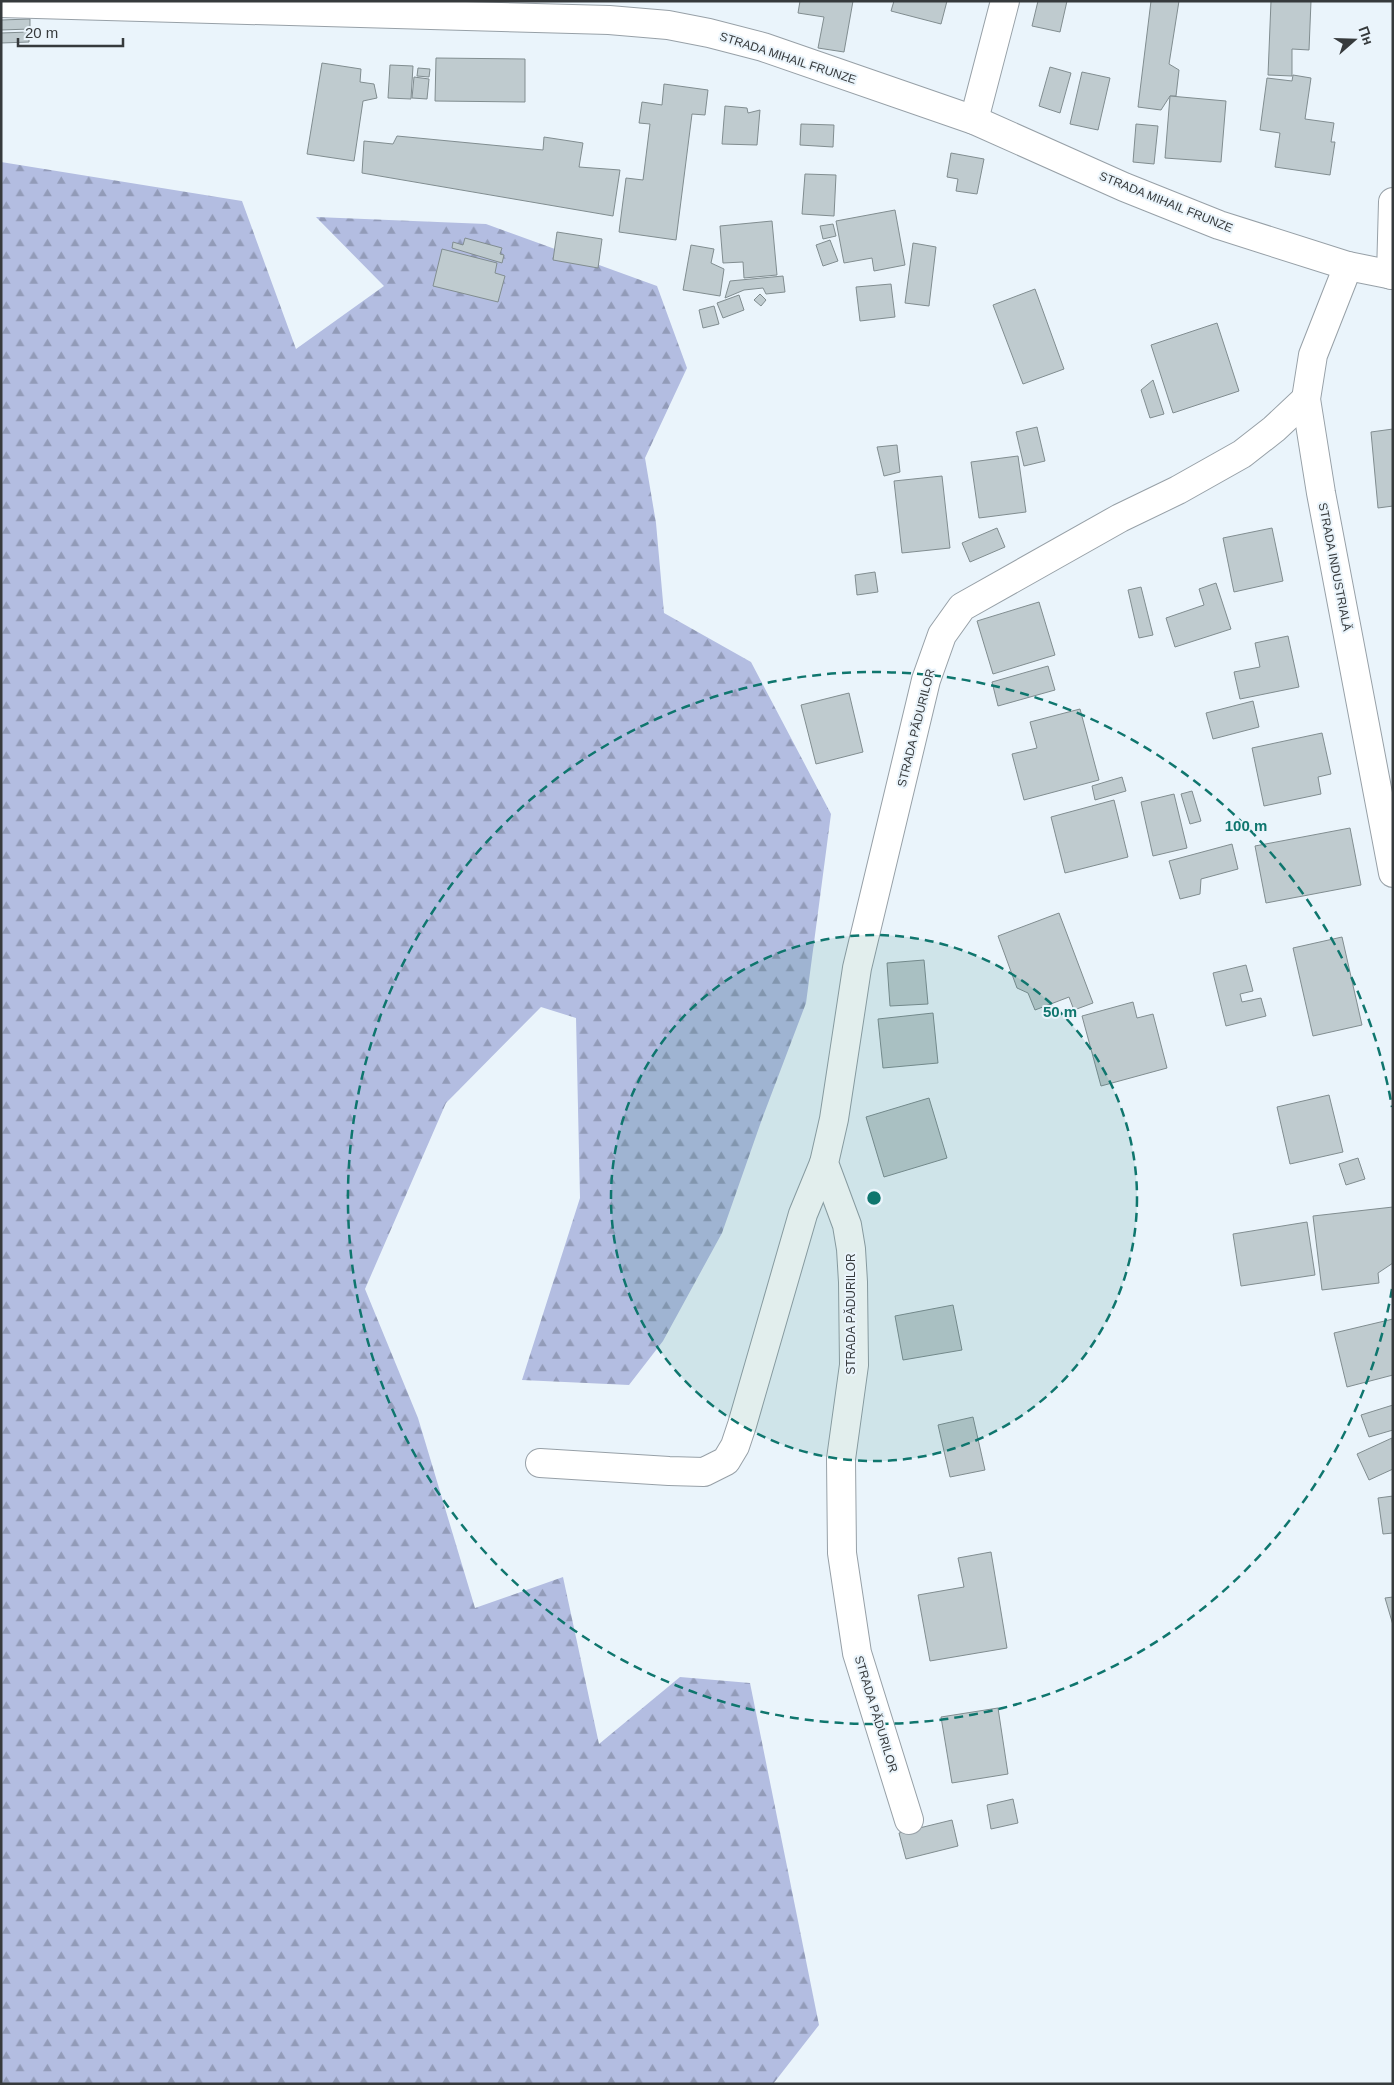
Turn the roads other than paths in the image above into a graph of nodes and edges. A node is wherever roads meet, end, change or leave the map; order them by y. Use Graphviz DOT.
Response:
graph roads {
  1 [pos="1005,1"];
  2 [pos="1,3"];
  3 [pos="974,120"];
  4 [pos="1393,202"];
  5 [pos="1348,266"];
  6 [pos="1392,275"];
  7 [pos="1306,399"];
  8 [pos="1393,873"];
  9 [pos="824,1163"];
  10 [pos="540,1463"];
  11 [pos="910,1820"];
  1 -- 3 [label="street"];
  2 -- 3 [label="street, STRADA MIHAIL FRUNZE"];
  3 -- 5 [label="street, STRADA MIHAIL FRUNZE"];
  4 -- 6 [label="street, STRADA MIHAIL FRUNZE"];
  5 -- 6 [label="street, STRADA MIHAIL FRUNZE"];
  5 -- 7 [label="street, STRADA INDUSTRIALĂ"];
  7 -- 8 [label="street, STRADA INDUSTRIALĂ"];
  7 -- 9 [label="street, STRADA PĂDURILOR"];
  9 -- 10 [label="street, STRADA PĂDURILOR"];
  9 -- 11 [label="street, STRADA PĂDURILOR"];
}
